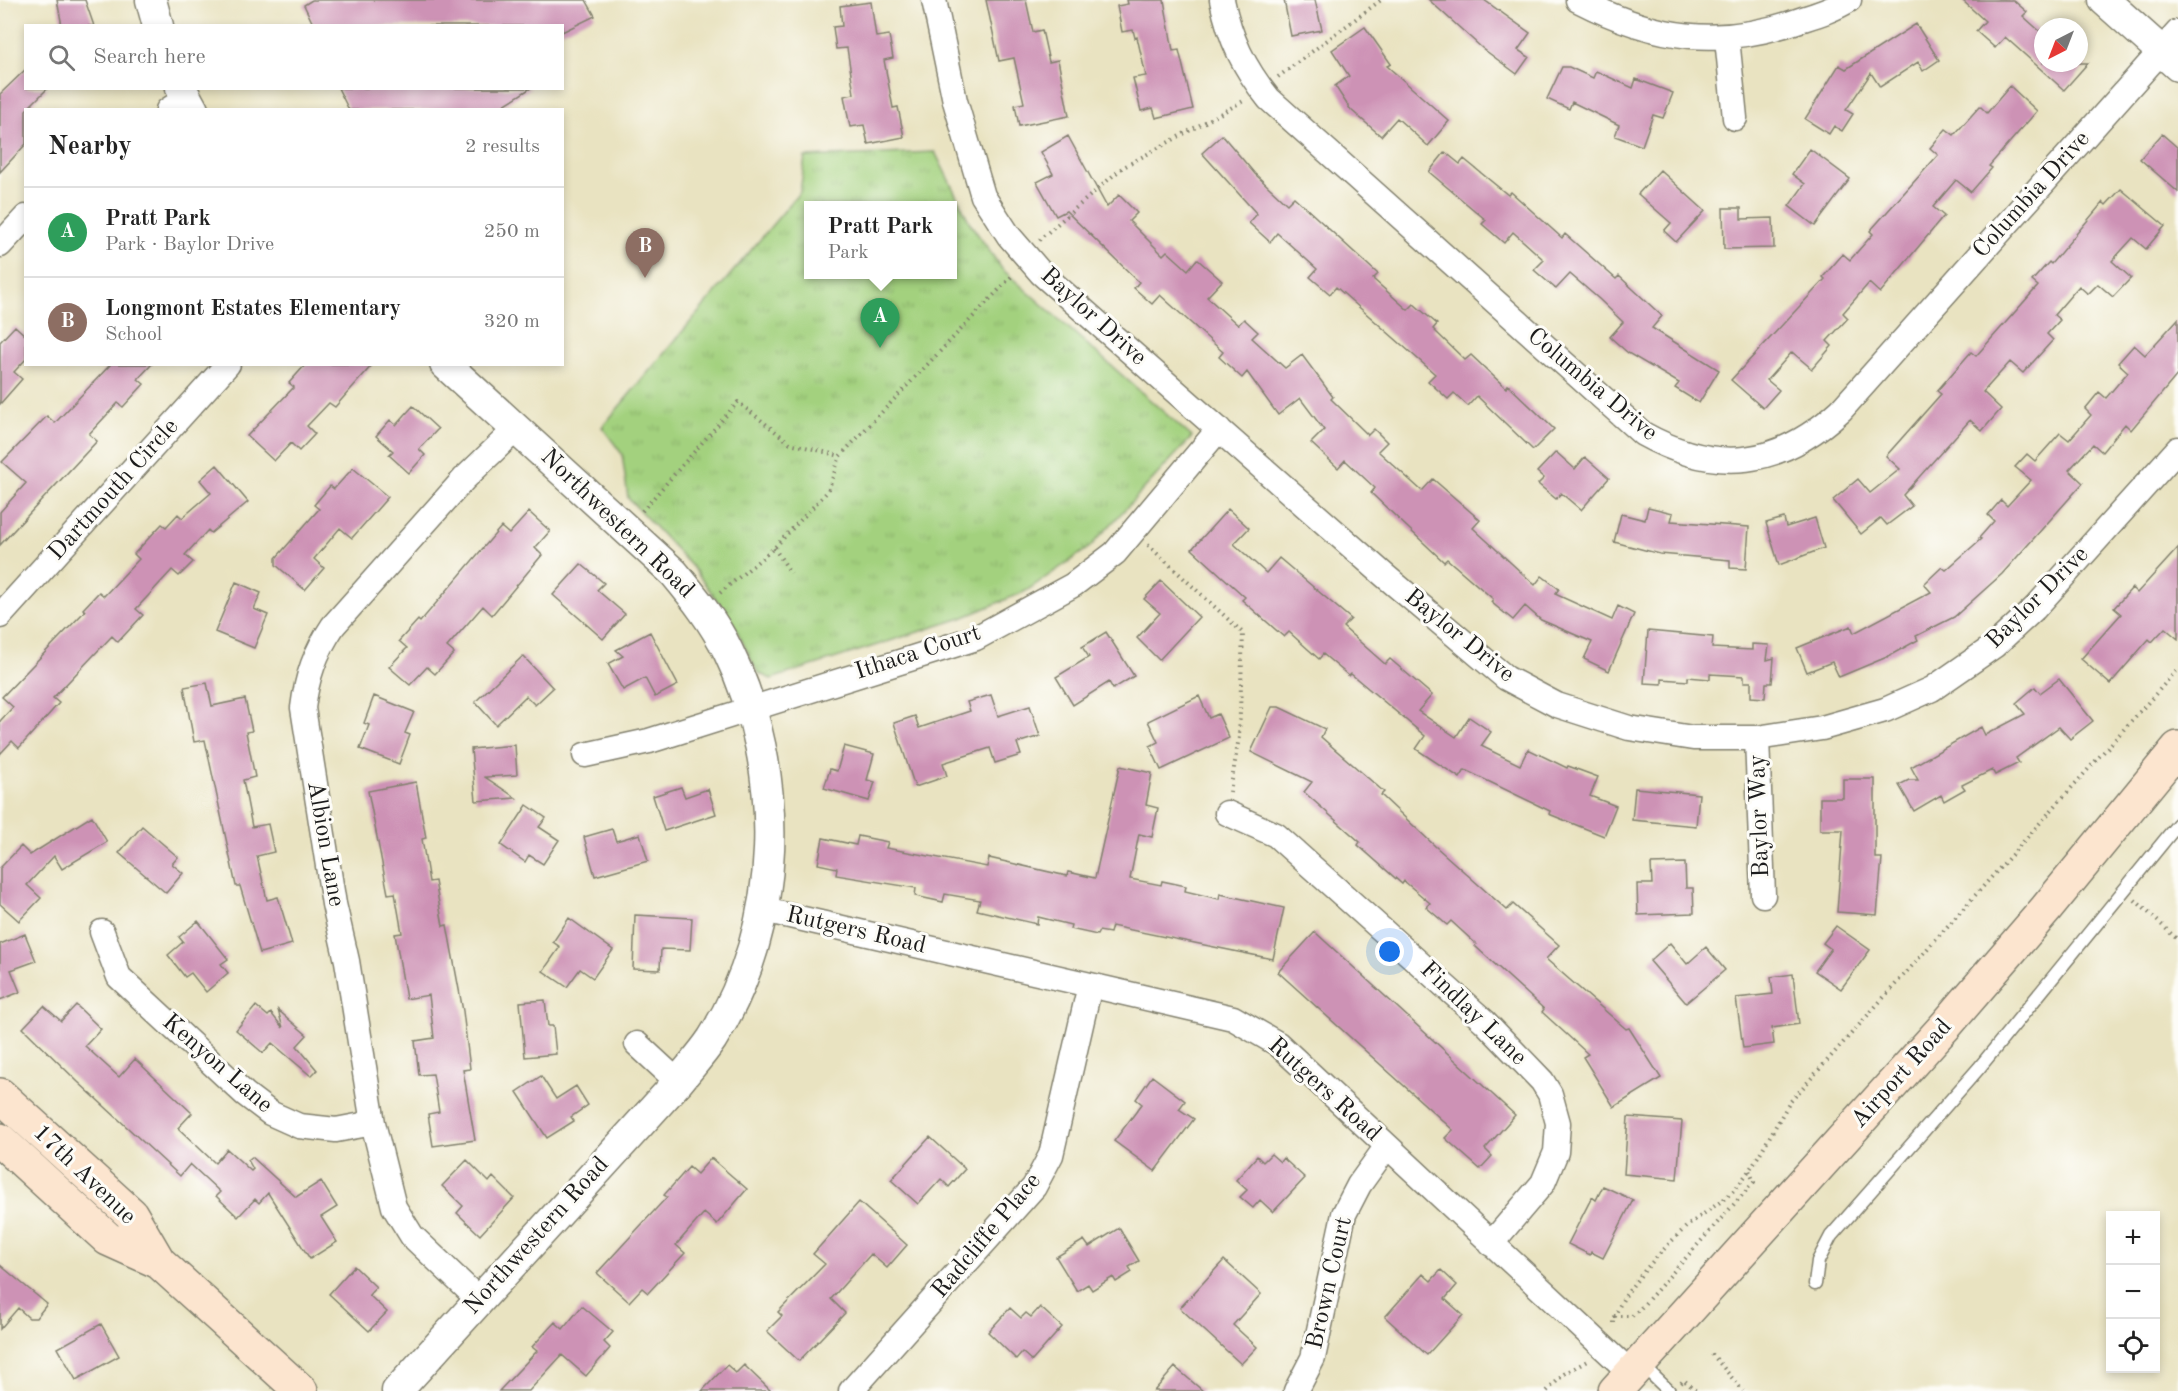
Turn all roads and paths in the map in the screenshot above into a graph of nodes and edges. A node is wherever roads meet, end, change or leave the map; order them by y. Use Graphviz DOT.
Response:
graph roads {
  1 [pos="151,0"];
  2 [pos="934,0"];
  3 [pos="1222,0"];
  4 [pos="1381,0"];
  5 [pos="1578,0"];
  6 [pos="1850,0"];
  7 [pos="2104,0"];
  8 [pos="157,24"];
  9 [pos="1727,38"];
  10 [pos="2172,49"];
  11 [pos="1276,78"];
  12 [pos="1241,102"];
  13 [pos="1735,118"];
  14 [pos="24,219"];
  15 [pos="1039,240"];
  16 [pos="0,245"];
  17 [pos="1014,274"];
  18 [pos="226,366"];
  19 [pos="447,366"];
  20 [pos="516,429"];
  21 [pos="1219,429"];
  22 [pos="2178,449"];
  23 [pos="840,456"];
  24 [pos="638,514"];
  25 [pos="1133,531"];
  26 [pos="774,548"];
  27 [pos="791,573"];
  28 [pos="713,599"];
  29 [pos="0,616"];
  30 [pos="2178,669"];
  31 [pos="751,710"];
  32 [pos="1757,738"];
  33 [pos="2178,748"];
  34 [pos="585,755"];
  35 [pos="1227,813"];
  36 [pos="2178,824"];
  37 [pos="2123,890"];
  38 [pos="1763,895"];
  39 [pos="764,910"];
  40 [pos="102,932"];
  41 [pos="2178,940"];
  42 [pos="1090,985"];
  43 [pos="637,1044"];
  44 [pos="678,1082"];
  45 [pos="0,1095"];
  46 [pos="373,1123"];
  47 [pos="0,1140"];
  48 [pos="1387,1146"];
  49 [pos="1749,1170"];
  50 [pos="1491,1244"];
  51 [pos="159,1262"];
  52 [pos="1815,1284"];
  53 [pos="478,1299"];
  54 [pos="1614,1316"];
  55 [pos="1614,1323"];
  56 [pos="1712,1354"];
  57 [pos="1592,1358"];
  58 [pos="1629,1376"];
  59 [pos="1684,1380"];
  60 [pos="301,1391"];
  61 [pos="397,1391"];
  62 [pos="851,1391"];
  63 [pos="1296,1391"];
  64 [pos="1547,1391"];
  65 [pos="1669,1391"];
  66 [pos="1696,1391"];
  67 [pos="1743,1391"];
  1 -- 8 [label="street"];
  2 -- 21 [label="street, Baylor Drive"];
  3 -- 10 [label="street, Columbia Drive"];
  4 -- 11 [label="path"];
  5 -- 9 [label="street"];
  6 -- 9 [label="street"];
  7 -- 10 [label="street"];
  9 -- 13 [label="street"];
  12 -- 15 [label="path"];
  14 -- 16 [label="street"];
  17 -- 23 [label="path"];
  18 -- 29 [label="street, Dartmouth Circle"];
  19 -- 20 [label="street, Northwestern Road"];
  20 -- 31 [label="street, Northwestern Road"];
  20 -- 46 [label="street, Albion Lane"];
  21 -- 25 [label="street, Ithaca Court"];
  21 -- 32 [label="street, Baylor Drive"];
  22 -- 32 [label="street, Baylor Drive"];
  23 -- 24 [label="path"];
  23 -- 26 [label="path"];
  25 -- 31 [label="street, Ithaca Court"];
  25 -- 35 [label="path"];
  26 -- 27 [label="path"];
  26 -- 28 [label="path"];
  30 -- 49 [label="path"];
  31 -- 34 [label="street, Ithaca Court"];
  31 -- 39 [label="street, Northwestern Road"];
  32 -- 38 [label="street, Baylor Way"];
  33 -- 58 [label="main road, Airport Road"];
  35 -- 50 [label="street, Findlay Lane"];
  36 -- 37 [label="lane"];
  37 -- 41 [label="path"];
  37 -- 52 [label="lane"];
  39 -- 42 [label="street, Rutgers Road"];
  39 -- 44 [label="street, Northwestern Road"];
  40 -- 46 [label="street, Kenyon Lane"];
  42 -- 48 [label="street, Rutgers Road"];
  42 -- 62 [label="street, Radcliffe Place"];
  43 -- 44 [label="street"];
  44 -- 53 [label="street, Northwestern Road"];
  45 -- 51 [label="main road, 17th Avenue"];
  46 -- 53 [label="street, Albion Lane"];
  47 -- 51 [label="main road, 17th Avenue"];
  48 -- 50 [label="street, Rutgers Road"];
  48 -- 63 [label="street, Brown Court"];
  49 -- 54 [label="path"];
  49 -- 54 [label="path"];
  50 -- 58 [label="street, Rutgers Road"];
  51 -- 60 [label="main road, 17th Avenue"];
  53 -- 61 [label="street, Northwestern Road"];
  54 -- 55 [label="path"];
  56 -- 67 [label="path"];
  57 -- 64 [label="path"];
  58 -- 65 [label="lane"];
  59 -- 66 [label="path"];
}
